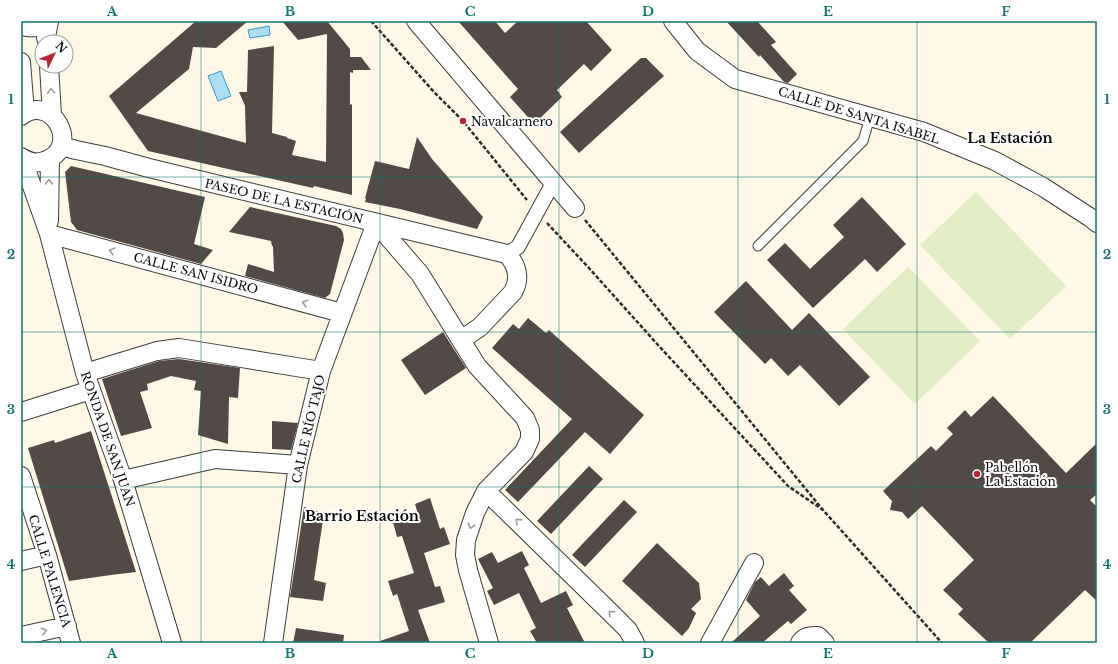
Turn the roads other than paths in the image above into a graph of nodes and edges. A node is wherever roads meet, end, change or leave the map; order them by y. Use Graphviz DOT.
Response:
graph roads {
  1 [pos="48,21"];
  2 [pos="673,21"];
  3 [pos="21,23"];
  4 [pos="418,23"];
  5 [pos="46,34"];
  6 [pos="21,62"];
  7 [pos="49,74"];
  8 [pos="23,115"];
  9 [pos="52,116"];
  10 [pos="870,117"];
  11 [pos="61,146"];
  12 [pos="22,158"];
  13 [pos="50,159"];
  14 [pos="553,183"];
  15 [pos="575,208"];
  16 [pos="376,223"];
  17 [pos="1097,224"];
  18 [pos="49,234"];
  19 [pos="758,246"];
  20 [pos="507,254"];
  21 [pos="342,313"];
  22 [pos="461,340"];
  23 [pos="321,371"];
  24 [pos="85,373"];
  25 [pos="91,390"];
  26 [pos="21,412"];
  27 [pos="298,464"];
  28 [pos="21,476"];
  29 [pos="123,480"];
  30 [pos="486,491"];
  31 [pos="47,556"];
  32 [pos="21,561"];
  33 [pos="754,563"];
  34 [pos="67,626"];
  35 [pos="21,636"];
  36 [pos="71,643"];
  37 [pos="172,643"];
  38 [pos="273,643"];
  39 [pos="489,643"];
  40 [pos="634,643"];
  41 [pos="710,643"];
  42 [pos="800,643"];
  43 [pos="825,643"];
  1 -- 3 [label="street"];
  1 -- 5 [label="street"];
  2 -- 10 [label="street, CALLE DE SANTA ISABEL"];
  4 -- 14 [label="street"];
  6 -- 8 [label="street"];
  9 -- 7 [label="street, one-way"];
  8 -- 9 [label="street"];
  9 -- 11 [label="street"];
  10 -- 17 [label="street, CALLE DE SANTA ISABEL"];
  10 -- 19 [label="lane"];
  11 -- 13 [label="street"];
  11 -- 16 [label="street, PASEO DE LA ESTACIÓN"];
  12 -- 13 [label="street, RONDA DE SAN JUAN"];
  12 -- 18 [label="street, RONDA DE SAN JUAN"];
  18 -- 13 [label="street, RONDA DE SAN JUAN, one-way"];
  14 -- 15 [label="street"];
  14 -- 20 [label="street"];
  16 -- 20 [label="street, PASEO DE LA ESTACIÓN"];
  16 -- 21 [label="street, CALLE RÍO TAJO"];
  16 -- 22 [label="street"];
  21 -- 18 [label="street, CALLE SAN ISIDRO, one-way"];
  18 -- 24 [label="street, RONDA DE SAN JUAN"];
  20 -- 22 [label="street"];
  21 -- 23 [label="street, CALLE RÍO TAJO"];
  22 -- 30 [label="street"];
  23 -- 24 [label="street"];
  23 -- 27 [label="street, CALLE RÍO TAJO"];
  24 -- 25 [label="street, RONDA DE SAN JUAN"];
  25 -- 26 [label="street"];
  25 -- 29 [label="street, RONDA DE SAN JUAN"];
  27 -- 29 [label="street"];
  27 -- 38 [label="street, CALLE RÍO TAJO"];
  28 -- 31 [label="street, CALLE PALENCIA"];
  29 -- 37 [label="street, RONDA DE SAN JUAN"];
  30 -- 39 [label="street, one-way"];
  40 -- 30 [label="street, one-way"];
  31 -- 32 [label="street"];
  31 -- 34 [label="street, CALLE PALENCIA"];
  33 -- 41 [label="street"];
  35 -- 34 [label="street, one-way"];
  34 -- 36 [label="street, CALLE PALENCIA"];
  42 -- 43 [label="street"];
}
